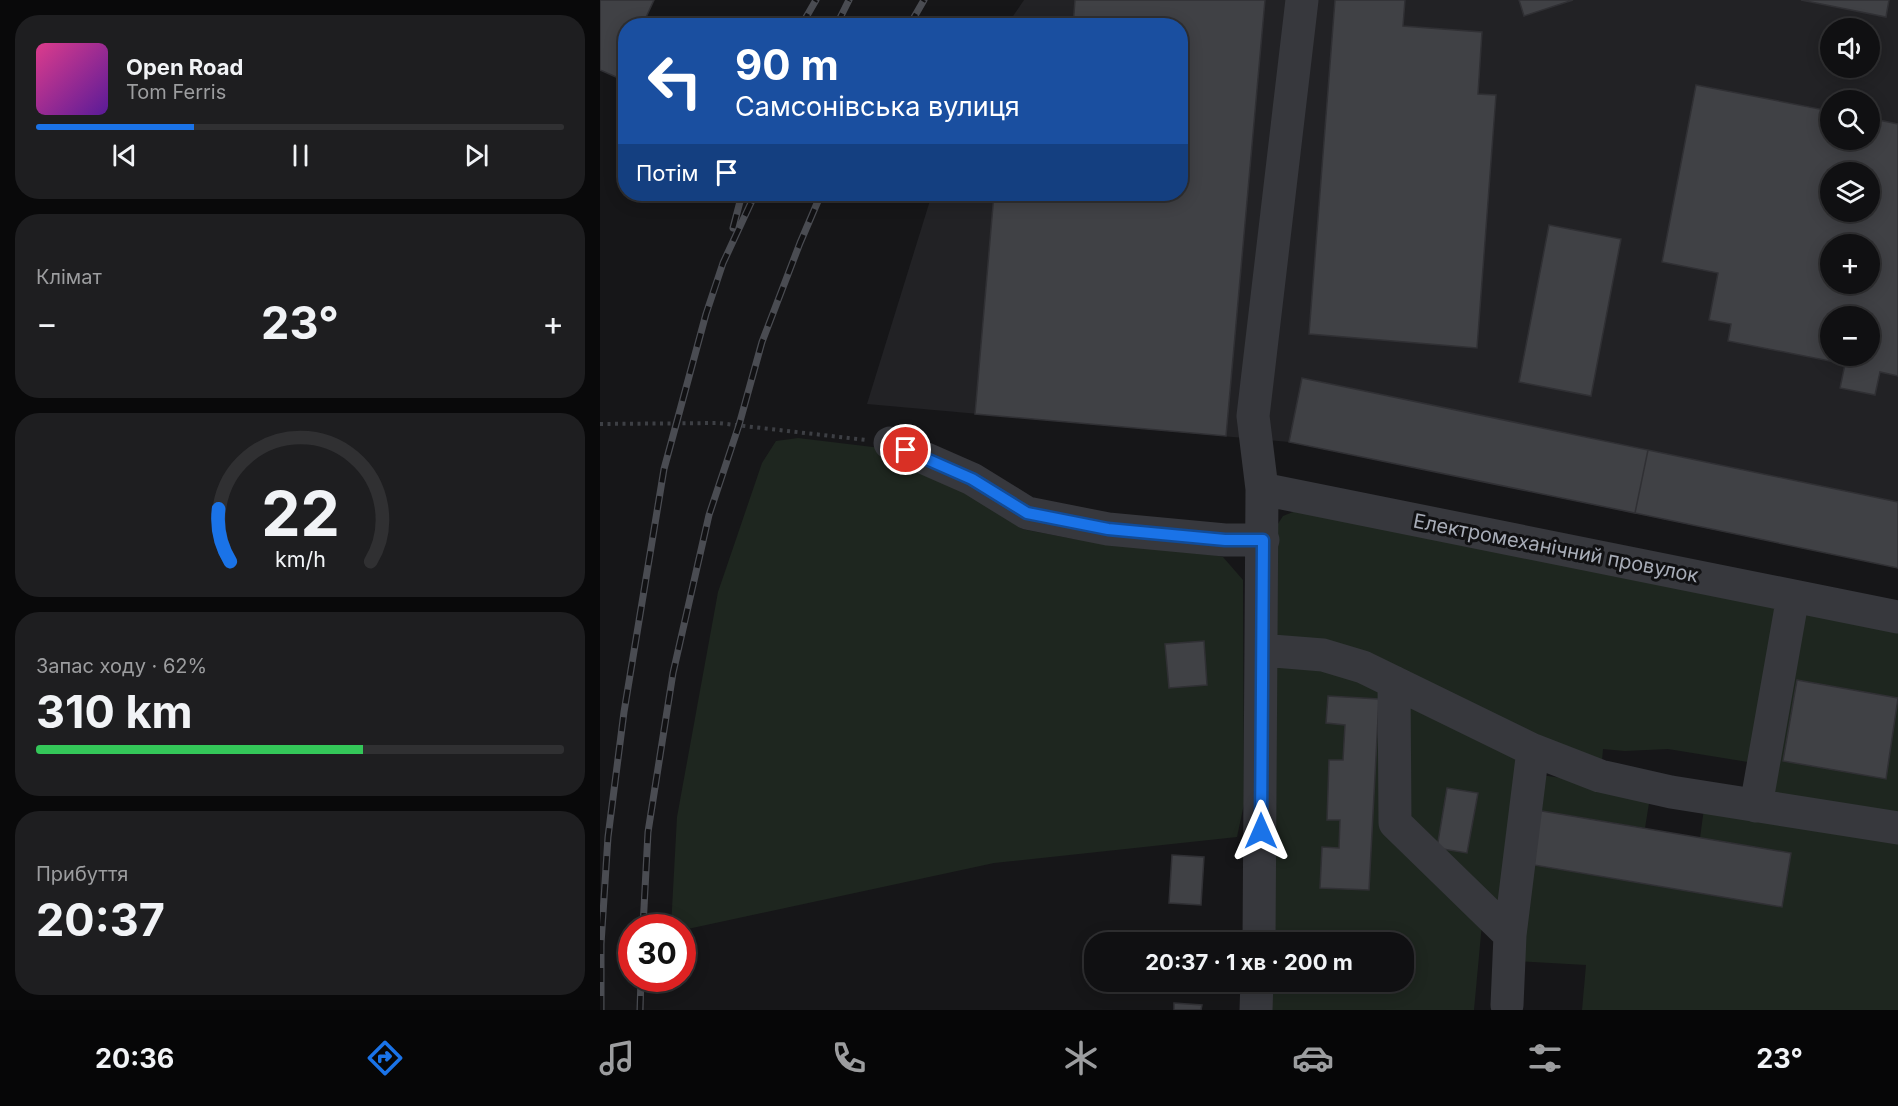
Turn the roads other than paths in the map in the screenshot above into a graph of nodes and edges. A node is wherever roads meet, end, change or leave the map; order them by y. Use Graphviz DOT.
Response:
graph roads {
  1 [pos="1302,0"];
  2 [pos="890,443"];
  3 [pos="1262,489"];
  4 [pos="1263,540"];
  5 [pos="1793,596"];
  6 [pos="1898,617"];
  7 [pos="1261,650"];
  8 [pos="1394,682"];
  9 [pos="1533,750"];
  10 [pos="1756,806"];
  11 [pos="1898,828"];
  12 [pos="1259,932"];
  13 [pos="1510,935"];
  14 [pos="1257,992"];
  15 [pos="1507,1005"];
  16 [pos="1256,1010"];
  1 -- 3 [label="street"];
  2 -- 4 [label="street"];
  3 -- 4 [label="street"];
  3 -- 5 [label="street, Електромеханічний провулок"];
  4 -- 7 [label="street"];
  5 -- 6 [label="street, Електромеханічний провулок"];
  5 -- 10 [label="street"];
  7 -- 8 [label="street"];
  7 -- 12 [label="street"];
  8 -- 9 [label="street"];
  8 -- 13 [label="street"];
  9 -- 10 [label="street"];
  9 -- 13 [label="street"];
  10 -- 11 [label="street"];
  13 -- 15 [label="street"];
  14 -- 16 [label="street"];
}
